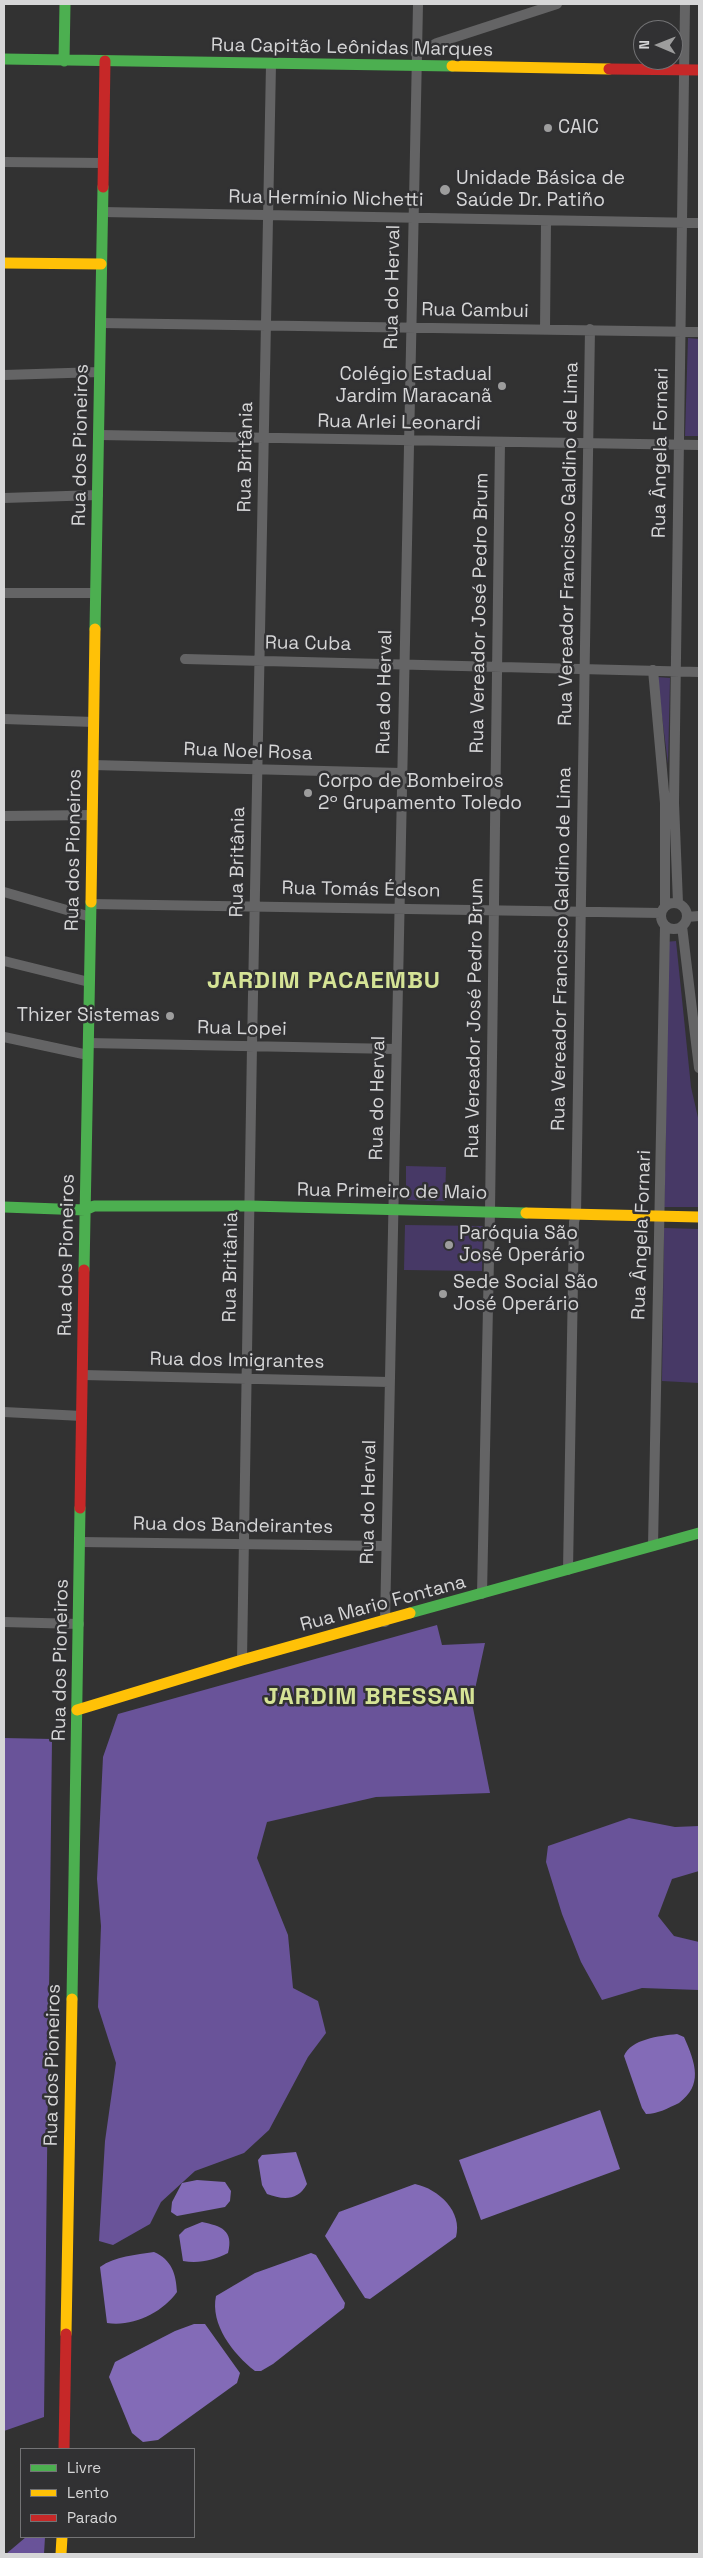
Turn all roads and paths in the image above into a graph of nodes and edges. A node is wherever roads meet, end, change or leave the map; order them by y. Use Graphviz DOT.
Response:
graph roads {
  1 [pos="65,4"];
  2 [pos="418,4"];
  3 [pos="556,4"];
  4 [pos="685,4"];
  5 [pos="416,54"];
  6 [pos="4,59"];
  7 [pos="64,60"];
  8 [pos="105,61"];
  9 [pos="271,64"];
  10 [pos="415,66"];
  11 [pos="684,70"];
  12 [pos="699,70"];
  13 [pos="4,162"];
  14 [pos="103,163"];
  15 [pos="102,212"];
  16 [pos="268,215"];
  17 [pos="412,218"];
  18 [pos="546,222"];
  19 [pos="681,224"];
  20 [pos="699,224"];
  21 [pos="4,263"];
  22 [pos="101,264"];
  23 [pos="100,323"];
  24 [pos="266,325"];
  25 [pos="410,327"];
  26 [pos="545,329"];
  27 [pos="590,329"];
  28 [pos="680,331"];
  29 [pos="699,332"];
  30 [pos="100,372"];
  31 [pos="4,375"];
  32 [pos="98,435"];
  33 [pos="264,438"];
  34 [pos="408,440"];
  35 [pos="500,442"];
  36 [pos="588,443"];
  37 [pos="678,444"];
  38 [pos="699,445"];
  39 [pos="98,495"];
  40 [pos="4,498"];
  41 [pos="4,593"];
  42 [pos="96,593"];
  43 [pos="185,659"];
  44 [pos="260,660"];
  45 [pos="404,664"];
  46 [pos="497,666"];
  47 [pos="584,669"];
  48 [pos="653,670"];
  49 [pos="676,672"];
  50 [pos="699,672"];
  51 [pos="4,719"];
  52 [pos="94,722"];
  53 [pos="93,765"];
  54 [pos="258,769"];
  55 [pos="401,773"];
  56 [pos="670,803"];
  57 [pos="4,816"];
  58 [pos="92,816"];
  59 [pos="4,892"];
  60 [pos="678,903"];
  61 [pos="91,904"];
  62 [pos="255,906"];
  63 [pos="399,908"];
  64 [pos="493,909"];
  65 [pos="663,910"];
  66 [pos="580,911"];
  67 [pos="699,916"];
  68 [pos="91,917"];
  69 [pos="685,921"];
  70 [pos="665,926"];
  71 [pos="4,961"];
  72 [pos="90,982"];
  73 [pos="4,1037"];
  74 [pos="252,1046"];
  75 [pos="88,1049"];
  76 [pos="396,1049"];
  77 [pos="699,1068"];
  78 [pos="4,1207"];
  79 [pos="85,1210"];
  80 [pos="250,1211"];
  81 [pos="394,1213"];
  82 [pos="489,1216"];
  83 [pos="699,1217"];
  84 [pos="575,1218"];
  85 [pos="659,1221"];
  86 [pos="699,1225"];
  87 [pos="83,1375"];
  88 [pos="247,1378"];
  89 [pos="389,1382"];
  90 [pos="4,1412"];
  91 [pos="82,1416"];
  92 [pos="699,1533"];
  93 [pos="80,1542"];
  94 [pos="244,1543"];
  95 [pos="386,1546"];
  96 [pos="653,1546"];
  97 [pos="568,1570"];
  98 [pos="482,1594"];
  99 [pos="4,1622"];
  100 [pos="384,1622"];
  101 [pos="79,1624"];
  102 [pos="242,1660"];
  103 [pos="77,1710"];
  104 [pos="64,2448"];
  105 [pos="62,2538"];
  106 [pos="61,2554"];
  1 -- 7 [label="street"];
  2 -- 5 [label="street, Rua do Herval"];
  3 -- 5 [label="street"];
  4 -- 11 [label="street, Rua Ângela Fornari"];
  5 -- 10 [label="street, Rua do Herval"];
  6 -- 7 [label="street, Rua Capitão Leônidas Marques"];
  7 -- 8 [label="street, Rua Capitão Leônidas Marques"];
  8 -- 9 [label="street, Rua Capitão Leônidas Marques"];
  8 -- 14 [label="street, Rua dos Pioneiros"];
  9 -- 10 [label="street, Rua Capitão Leônidas Marques"];
  9 -- 16 [label="street, Rua Britânia"];
  10 -- 11 [label="street, Rua Capitão Leônidas Marques"];
  10 -- 17 [label="street, Rua do Herval"];
  11 -- 12 [label="street, Rua Capitão Leônidas Marques"];
  11 -- 19 [label="street, Rua Ângela Fornari"];
  13 -- 14 [label="street"];
  14 -- 15 [label="street, Rua dos Pioneiros"];
  15 -- 16 [label="street, Rua Hermínio Nichetti"];
  15 -- 22 [label="street, Rua dos Pioneiros"];
  16 -- 17 [label="street, Rua Hermínio Nichetti"];
  16 -- 24 [label="street, Rua Britânia"];
  17 -- 18 [label="street, Rua Hermínio Nichetti"];
  17 -- 25 [label="street, Rua do Herval"];
  18 -- 19 [label="street, Rua Hermínio Nichetti"];
  18 -- 26 [label="street"];
  19 -- 20 [label="street, Rua Hermínio Nichetti"];
  19 -- 28 [label="street, Rua Ângela Fornari"];
  21 -- 22 [label="street"];
  22 -- 23 [label="street, Rua dos Pioneiros"];
  23 -- 24 [label="street, Rua Cambui"];
  23 -- 30 [label="street, Rua dos Pioneiros"];
  24 -- 25 [label="street, Rua Cambui"];
  24 -- 33 [label="street, Rua Britânia"];
  25 -- 26 [label="street, Rua Cambui"];
  25 -- 34 [label="street, Rua do Herval"];
  26 -- 27 [label="street, Rua Cambui"];
  27 -- 28 [label="street, Rua Cambui"];
  27 -- 36 [label="street, Rua Vereador Francisco Galdino de Lima"];
  28 -- 29 [label="street, Rua Cambui"];
  28 -- 37 [label="street, Rua Ângela Fornari"];
  30 -- 31 [label="street"];
  30 -- 32 [label="street, Rua dos Pioneiros"];
  32 -- 33 [label="street, Rua Arlei Leonardi"];
  32 -- 39 [label="street, Rua dos Pioneiros"];
  33 -- 34 [label="street, Rua Arlei Leonardi"];
  33 -- 44 [label="street, Rua Britânia"];
  34 -- 35 [label="street, Rua Arlei Leonardi"];
  34 -- 45 [label="street, Rua do Herval"];
  35 -- 36 [label="street, Rua Arlei Leonardi"];
  35 -- 46 [label="street, Rua Vereador José Pedro Brum"];
  36 -- 37 [label="street, Rua Arlei Leonardi"];
  36 -- 47 [label="street, Rua Vereador Francisco Galdino de Lima"];
  37 -- 38 [label="street, Rua Arlei Leonardi"];
  37 -- 49 [label="street, Rua Ângela Fornari"];
  39 -- 40 [label="street"];
  39 -- 42 [label="street, Rua dos Pioneiros"];
  41 -- 42 [label="street"];
  42 -- 52 [label="street, Rua dos Pioneiros"];
  43 -- 44 [label="street, Rua Cuba"];
  44 -- 45 [label="street, Rua Cuba"];
  44 -- 54 [label="street, Rua Britânia"];
  45 -- 46 [label="street, Rua Cuba"];
  45 -- 55 [label="street, Rua do Herval"];
  46 -- 47 [label="street, Rua Cuba"];
  46 -- 64 [label="street, Rua Vereador José Pedro Brum"];
  47 -- 48 [label="street, Rua Cuba"];
  47 -- 66 [label="street, Rua Vereador Francisco Galdino de Lima"];
  48 -- 49 [label="street, Rua Cuba"];
  48 -- 56 [label="street, Rua Ângela Fornari"];
  49 -- 50 [label="street, Rua Cuba"];
  49 -- 56 [label="street, Rua Ângela Fornari"];
  51 -- 52 [label="street"];
  52 -- 53 [label="street, Rua dos Pioneiros"];
  53 -- 54 [label="street, Rua Noel Rosa"];
  53 -- 58 [label="street, Rua dos Pioneiros"];
  54 -- 55 [label="street, Rua Noel Rosa"];
  54 -- 62 [label="street, Rua Britânia"];
  55 -- 63 [label="street, Rua do Herval"];
  56 -- 60 [label="street, Rua Ângela Fornari"];
  56 -- 65 [label="street, Rua Ângela Fornari"];
  57 -- 58 [label="street"];
  58 -- 61 [label="street, Rua dos Pioneiros"];
  59 -- 68 [label="street"];
  60 -- 65 [label="street"];
  60 -- 69 [label="street"];
  61 -- 62 [label="street, Rua Tomás Édson"];
  61 -- 68 [label="street, Rua dos Pioneiros"];
  62 -- 63 [label="street, Rua Tomás Édson"];
  62 -- 74 [label="street, Rua Britânia"];
  63 -- 64 [label="street, Rua Tomás Édson"];
  63 -- 76 [label="street, Rua do Herval"];
  64 -- 66 [label="street, Rua Tomás Édson"];
  64 -- 82 [label="street, Rua Vereador José Pedro Brum"];
  65 -- 66 [label="street, Rua Tomás Édson"];
  65 -- 70 [label="street"];
  66 -- 84 [label="street, Rua Vereador Francisco Galdino de Lima"];
  67 -- 69 [label="street"];
  68 -- 72 [label="street, Rua dos Pioneiros"];
  69 -- 70 [label="street"];
  69 -- 77 [label="street"];
  70 -- 85 [label="street, Rua Ângela Fornari"];
  71 -- 72 [label="street"];
  72 -- 75 [label="street, Rua dos Pioneiros"];
  73 -- 75 [label="street, Rua Lopei"];
  74 -- 75 [label="street, Rua Lopei"];
  74 -- 76 [label="street, Rua Lopei"];
  74 -- 80 [label="street, Rua Britânia"];
  75 -- 79 [label="street, Rua dos Pioneiros"];
  76 -- 81 [label="street, Rua do Herval"];
  78 -- 79 [label="street, Rua Primeiro de Maio"];
  79 -- 80 [label="street, Rua Primeiro de Maio"];
  79 -- 87 [label="street, Rua dos Pioneiros"];
  80 -- 81 [label="street, Rua Primeiro de Maio"];
  80 -- 88 [label="street, Rua Britânia"];
  81 -- 82 [label="street, Rua Primeiro de Maio"];
  81 -- 89 [label="street, Rua do Herval"];
  82 -- 84 [label="street, Rua Primeiro de Maio"];
  82 -- 98 [label="street, Rua Vereador José Pedro Brum"];
  83 -- 85 [label="street, Rua Primeiro de Maio"];
  84 -- 85 [label="street, Rua Primeiro de Maio"];
  84 -- 97 [label="street, Rua Vereador Francisco Galdino de Lima"];
  85 -- 86 [label="street, Rua Primeiro de Maio"];
  85 -- 96 [label="street, Rua Ângela Fornari"];
  87 -- 88 [label="street, Rua dos Imigrantes"];
  87 -- 91 [label="street, Rua dos Pioneiros"];
  88 -- 89 [label="street, Rua dos Imigrantes"];
  88 -- 94 [label="street, Rua Britânia"];
  89 -- 95 [label="street, Rua do Herval"];
  90 -- 91 [label="street"];
  91 -- 93 [label="street, Rua dos Pioneiros"];
  92 -- 96 [label="street, Rua Mario Fontana"];
  93 -- 94 [label="street, Rua dos Bandeirantes"];
  93 -- 101 [label="street, Rua dos Pioneiros"];
  94 -- 95 [label="street, Rua dos Bandeirantes"];
  94 -- 102 [label="street, Rua Britânia"];
  95 -- 100 [label="street, Rua do Herval"];
  96 -- 97 [label="street, Rua Mario Fontana"];
  97 -- 98 [label="street, Rua Mario Fontana"];
  98 -- 100 [label="street, Rua Mario Fontana"];
  99 -- 101 [label="street"];
  100 -- 102 [label="street, Rua Mario Fontana"];
  101 -- 103 [label="street, Rua dos Pioneiros"];
  102 -- 103 [label="street, Rua Mario Fontana"];
  103 -- 104 [label="street, Rua dos Pioneiros"];
  105 -- 106 [label="street"];
}
